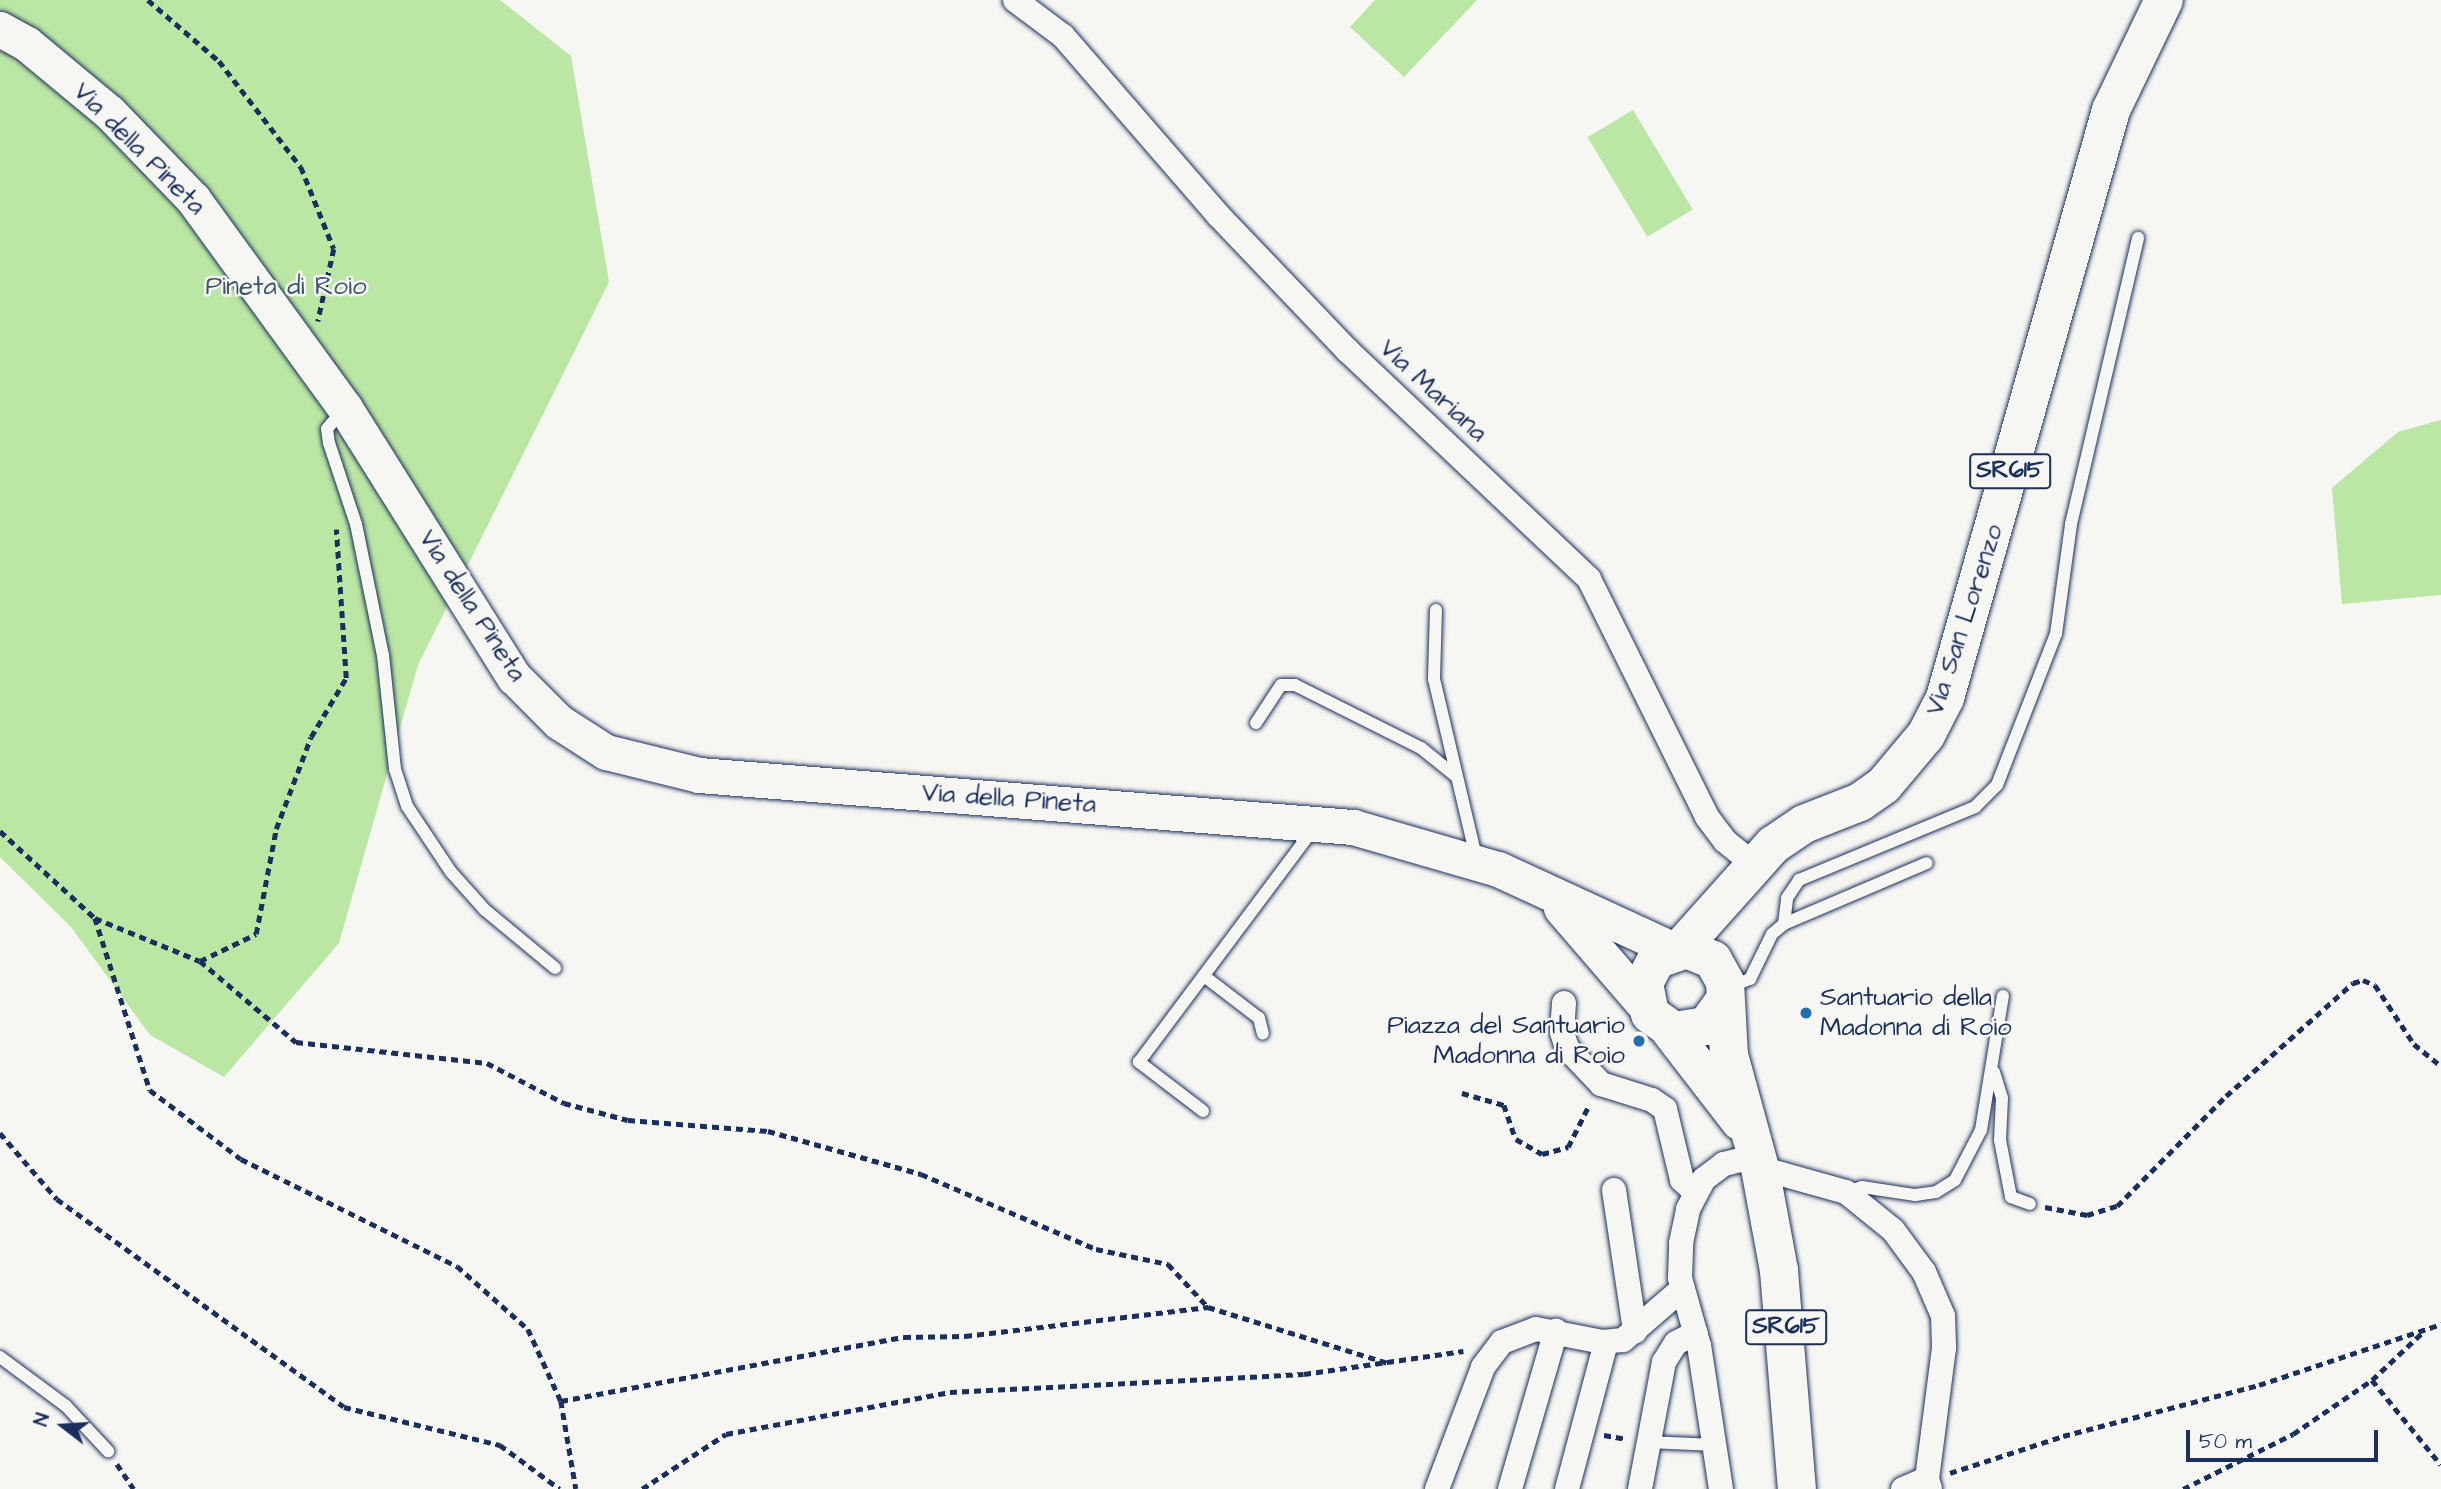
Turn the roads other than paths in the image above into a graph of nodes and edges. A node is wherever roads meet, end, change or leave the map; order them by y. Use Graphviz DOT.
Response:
graph roads {
  1 [pos="1015,0"];
  2 [pos="2164,0"];
  3 [pos="0,29"];
  4 [pos="2138,238"];
  5 [pos="345,408"];
  6 [pos="1436,610"];
  7 [pos="1256,723"];
  8 [pos="1457,777"];
  9 [pos="1319,822"];
  10 [pos="1476,861"];
  11 [pos="1927,863"];
  12 [pos="1748,870"];
  13 [pos="1527,883"];
  14 [pos="1784,924"];
  15 [pos="1677,950"];
  16 [pos="555,968"];
  17 [pos="1204,976"];
  18 [pos="1725,990"];
  19 [pos="2004,996"];
  20 [pos="1564,1003"];
  21 [pos="1658,1018"];
  22 [pos="1263,1034"];
  23 [pos="1993,1068"];
  24 [pos="1203,1111"];
  25 [pos="1756,1153"];
  26 [pos="1614,1190"];
  27 [pos="1695,1192"];
  28 [pos="1846,1192"];
  29 [pos="2030,1204"];
  30 [pos="1682,1289"];
  31 [pos="1556,1331"];
  32 [pos="1636,1331"];
  33 [pos="1696,1333"];
  34 [pos="1606,1342"];
  35 [pos="0,1357"];
  36 [pos="1648,1443"];
  37 [pos="1715,1445"];
  38 [pos="108,1451"];
  39 [pos="1928,1484"];
  40 [pos="1437,1489"];
  41 [pos="1510,1489"];
  42 [pos="1567,1489"];
  43 [pos="1640,1489"];
  44 [pos="1721,1489"];
  45 [pos="1797,1489"];
  46 [pos="1903,1489"];
  1 -- 12 [label="street, Via Mariana"];
  2 -- 12 [label="main road, Via San Lorenzo / SR615"];
  3 -- 5 [label="main road, Via della Pineta"];
  4 -- 14 [label="lane"];
  5 -- 9 [label="main road, Via della Pineta"];
  5 -- 16 [label="lane"];
  6 -- 8 [label="lane"];
  7 -- 8 [label="lane"];
  8 -- 10 [label="lane"];
  9 -- 10 [label="main road, Via della Pineta"];
  9 -- 17 [label="lane"];
  10 -- 13 [label="main road, Via della Pineta"];
  11 -- 14 [label="lane"];
  12 -- 15 [label="main road, Via San Lorenzo / SR615"];
  12 -- 18 [label="main road, SR615"];
  13 -- 15 [label="main road, Via della Pineta"];
  13 -- 21 [label="main road, Via della Pineta"];
  14 -- 18 [label="lane"];
  15 -- 18 [label="main road"];
  15 -- 21 [label="main road, SR615"];
  17 -- 22 [label="lane"];
  17 -- 24 [label="lane"];
  18 -- 21 [label="main road"];
  18 -- 25 [label="main road, SR615"];
  19 -- 23 [label="lane"];
  20 -- 27 [label="street"];
  21 -- 25 [label="main road, SR615"];
  23 -- 28 [label="lane"];
  23 -- 29 [label="lane"];
  25 -- 27 [label="street"];
  25 -- 28 [label="street"];
  25 -- 45 [label="main road, SR615"];
  26 -- 32 [label="street"];
  27 -- 30 [label="street"];
  28 -- 39 [label="street"];
  30 -- 32 [label="street"];
  30 -- 33 [label="street"];
  31 -- 34 [label="street"];
  31 -- 40 [label="street"];
  31 -- 41 [label="street"];
  32 -- 34 [label="street"];
  33 -- 36 [label="street"];
  33 -- 37 [label="street"];
  34 -- 42 [label="street"];
  35 -- 38 [label="lane"];
  36 -- 37 [label="lane"];
  36 -- 43 [label="street"];
  37 -- 44 [label="street"];
  39 -- 46 [label="street"];
}
